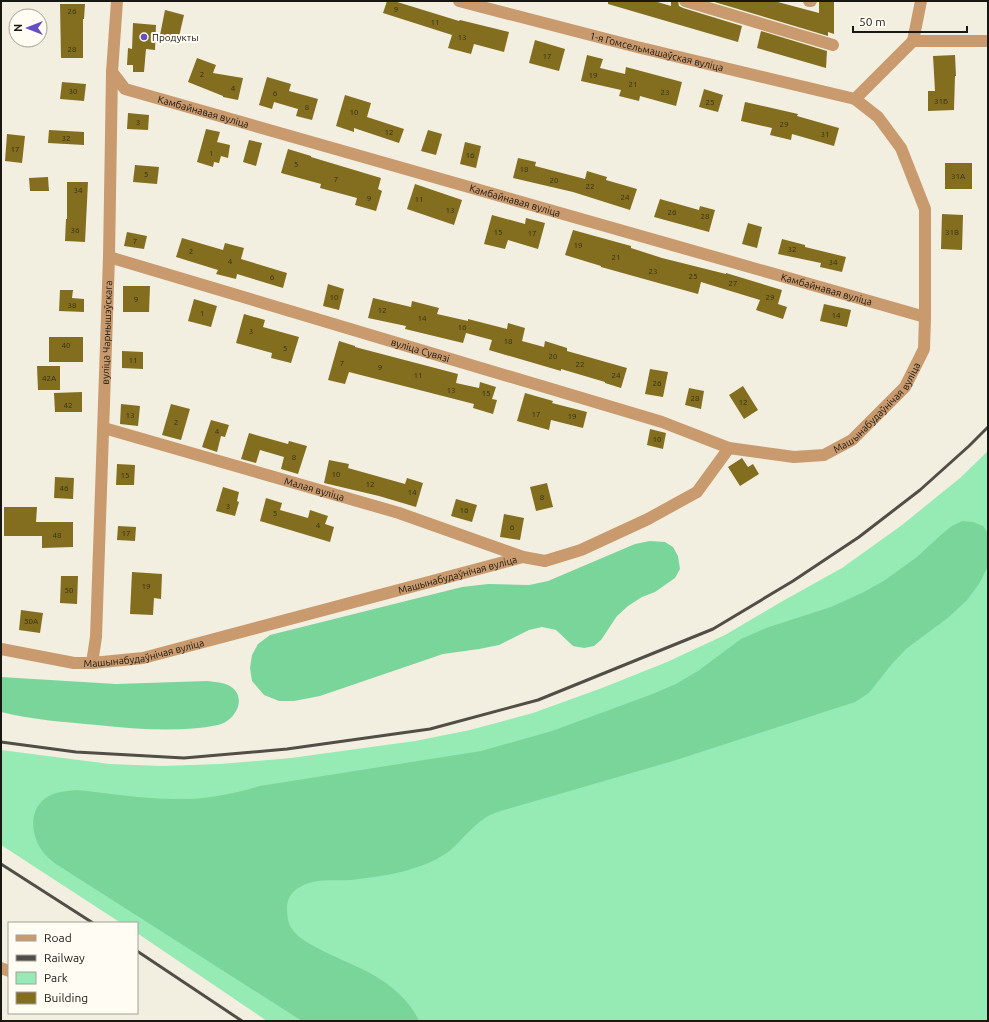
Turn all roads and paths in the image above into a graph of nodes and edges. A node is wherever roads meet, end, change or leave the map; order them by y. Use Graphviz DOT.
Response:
graph roads {
  1 [pos="117,1"];
  2 [pos="459,1"];
  3 [pos="685,1"];
  4 [pos="921,1"];
  5 [pos="490,4"];
  6 [pos="913,41"];
  7 [pos="988,41"];
  8 [pos="833,45"];
  9 [pos="112,72"];
  10 [pos="855,99"];
  11 [pos="109,257"];
  12 [pos="925,316"];
  13 [pos="104,428"];
  14 [pos="729,448"];
  15 [pos="523,557"];
  16 [pos="1,649"];
  17 [pos="92,663"];
  1 -- 9 [label="street, вуліца Чарнышэўскага"];
  2 -- 5 [label="street, 1-я Гомсельмашаўская вуліца"];
  3 -- 8 [label="street"];
  4 -- 6 [label="street"];
  5 -- 10 [label="street, 1-я Гомсельмашаўская вуліца"];
  6 -- 7 [label="street"];
  6 -- 10 [label="street"];
  9 -- 11 [label="street, вуліца Чарнышэўскага"];
  9 -- 12 [label="street, Камбайнавая вуліца"];
  10 -- 12 [label="street, Машынабудаўнічая вуліца"];
  11 -- 13 [label="street, вуліца Чарнышэўскага"];
  11 -- 14 [label="street, вуліца Сувязі"];
  12 -- 14 [label="street, Машынабудаўнічая вуліца"];
  13 -- 15 [label="street, Малая вуліца"];
  13 -- 17 [label="street, вуліца Чарнышэўскага"];
  14 -- 15 [label="street, Машынабудаўнічая вуліца"];
  15 -- 17 [label="street, Машынабудаўнічая вуліца"];
  16 -- 17 [label="street, Машынабудаўнічая вуліца"];
}
